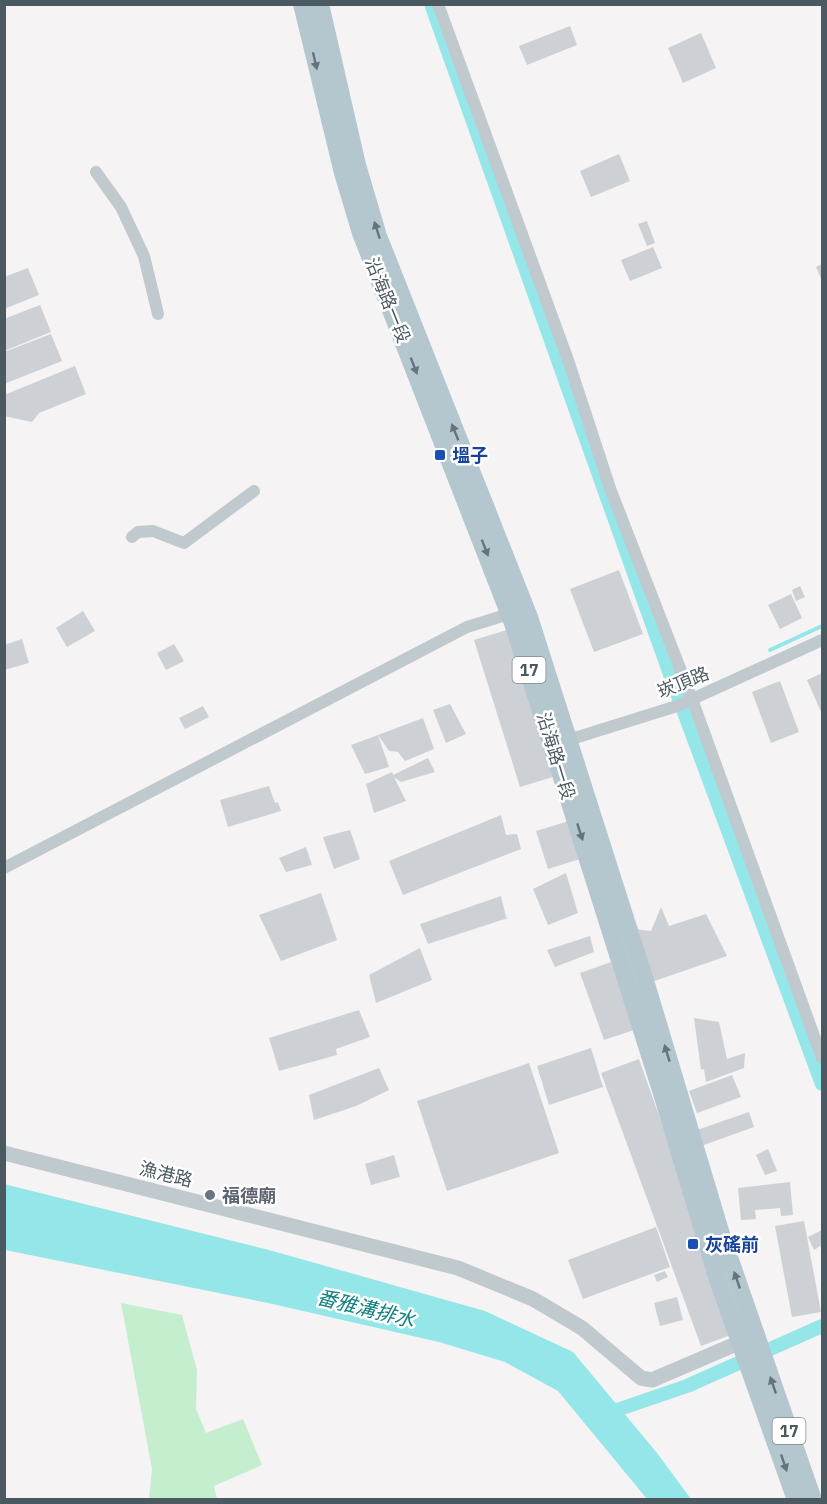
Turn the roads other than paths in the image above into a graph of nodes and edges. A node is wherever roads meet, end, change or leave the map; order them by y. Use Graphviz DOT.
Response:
graph roads {
  1 [pos="302,4"];
  2 [pos="320,4"];
  3 [pos="438,4"];
  4 [pos="96,172"];
  5 [pos="158,314"];
  6 [pos="254,491"];
  7 [pos="132,537"];
  8 [pos="518,612"];
  9 [pos="822,640"];
  10 [pos="692,699"];
  11 [pos="560,742"];
  12 [pos="4,868"];
  13 [pos="822,1058"];
  14 [pos="4,1153"];
  15 [pos="748,1338"];
  16 [pos="758,1365"];
  17 [pos="796,1500"];
  18 [pos="813,1500"];
  1 -- 8 [label="main road, 沿海路一段 / 17, one-way"];
  8 -- 2 [label="main road, 沿海路一段 / 17, one-way"];
  3 -- 10 [label="street"];
  4 -- 5 [label="street"];
  6 -- 7 [label="street"];
  8 -- 11 [label="main road, 沿海路一段 / 17"];
  8 -- 12 [label="street"];
  9 -- 10 [label="street, 崁頂路"];
  10 -- 11 [label="street, 崁頂路"];
  10 -- 13 [label="street"];
  11 -- 15 [label="main road, 沿海路一段 / 17"];
  14 -- 15 [label="street, 漁港路"];
  15 -- 16 [label="main road, 17"];
  16 -- 17 [label="main road, 17, one-way"];
  18 -- 16 [label="main road, 17, one-way"];
}
